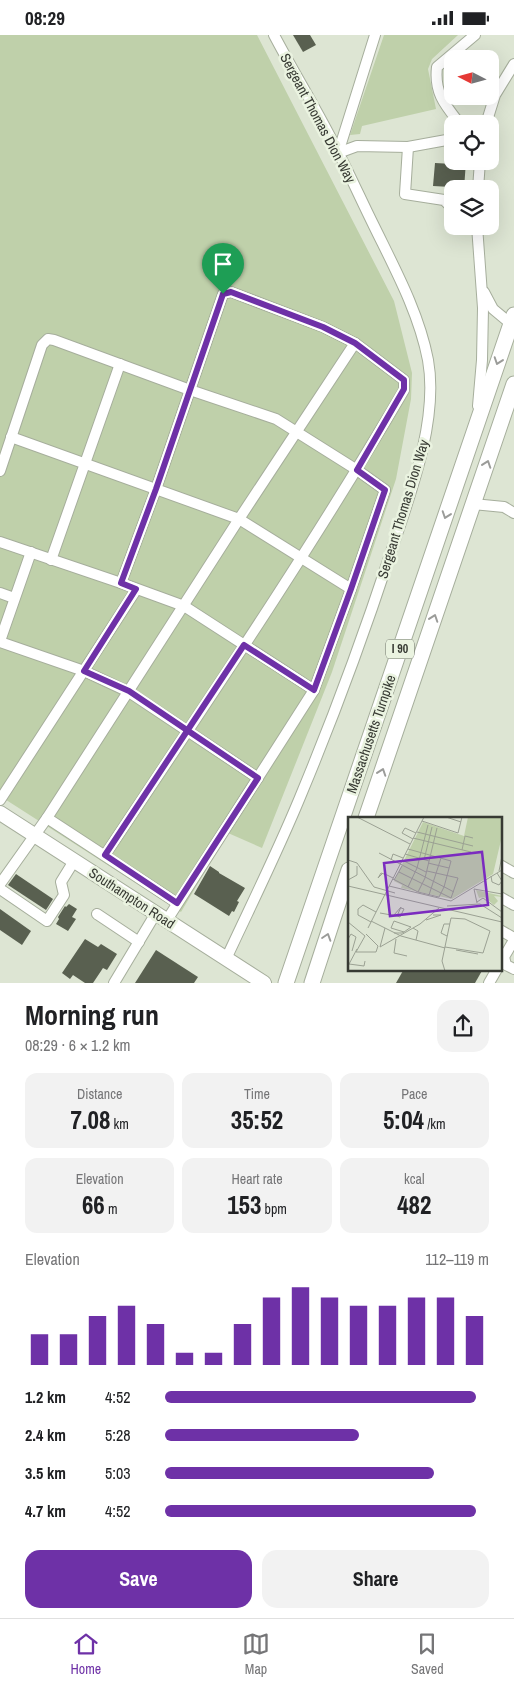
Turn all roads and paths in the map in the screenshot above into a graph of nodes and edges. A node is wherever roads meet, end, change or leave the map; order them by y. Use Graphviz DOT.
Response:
graph roads {
  1 [pos="274,35"];
  2 [pos="376,35"];
  3 [pos="475,35"];
  4 [pos="514,64"];
  5 [pos="454,115"];
  6 [pos="489,115"];
  7 [pos="444,140"];
  8 [pos="408,147"];
  9 [pos="338,153"];
  10 [pos="444,200"];
  11 [pos="477,235"];
  12 [pos="482,288"];
  13 [pos="513,324"];
  14 [pos="355,343"];
  15 [pos="120,364"];
  16 [pos="514,384"];
  17 [pos="190,390"];
  18 [pos="476,427"];
  19 [pos="296,431"];
  20 [pos="11,437"];
  21 [pos="84,464"];
  22 [pos="357,470"];
  23 [pos="0,471"];
  24 [pos="156,489"];
  25 [pos="473,504"];
  26 [pos="514,513"];
  27 [pos="239,519"];
  28 [pos="0,542"];
  29 [pos="31,552"];
  30 [pos="300,557"];
  31 [pos="51,560"];
  32 [pos="121,583"];
  33 [pos="136,589"];
  34 [pos="351,589"];
  35 [pos="0,593"];
  36 [pos="14,598"];
  37 [pos="184,606"];
  38 [pos="0,642"];
  39 [pos="244,645"];
  40 [pos="84,671"];
  41 [pos="314,690"];
  42 [pos="129,691"];
  43 [pos="188,732"];
  44 [pos="360,768"];
  45 [pos="258,778"];
  46 [pos="0,800"];
  47 [pos="0,813"];
  48 [pos="366,817"];
  49 [pos="47,818"];
  50 [pos="34,835"];
  51 [pos="105,855"];
  52 [pos="74,861"];
  53 [pos="502,866"];
  54 [pos="348,873"];
  55 [pos="514,873"];
  56 [pos="0,885"];
  57 [pos="0,889"];
  58 [pos="502,898"];
  59 [pos="177,903"];
  60 [pos="514,905"];
  61 [pos="97,914"];
  62 [pos="161,917"];
  63 [pos="502,931"];
  64 [pos="514,939"];
  65 [pos="138,942"];
  66 [pos="226,959"];
  67 [pos="502,961"];
  68 [pos="514,969"];
  69 [pos="496,971"];
  70 [pos="114,983"];
  71 [pos="264,983"];
  72 [pos="276,983"];
  73 [pos="286,983"];
  74 [pos="312,983"];
  75 [pos="490,983"];
  1 -- 9 [label="street, Sergeant Thomas Dion Way"];
  2 -- 9 [label="street"];
  3 -- 5 [label="street"];
  4 -- 6 [label="street"];
  7 -- 8 [label="street"];
  8 -- 9 [label="street"];
  8 -- 10 [label="street"];
  9 -- 66 [label="street, Sergeant Thomas Dion Way"];
  11 -- 12 [label="street"];
  12 -- 13 [label="street"];
  12 -- 18 [label="street"];
  13 -- 18 [label="highway, Massachusetts Turnpike / I 90, one-way"];
  14 -- 17 [label="street"];
  14 -- 19 [label="street"];
  14 -- 22 [label="street"];
  15 -- 17 [label="street"];
  15 -- 20 [label="street"];
  15 -- 21 [label="street"];
  25 -- 16 [label="highway, Massachusetts Turnpike / I 90, one-way"];
  17 -- 19 [label="street"];
  17 -- 24 [label="street"];
  18 -- 44 [label="highway, Massachusetts Turnpike / I 90, one-way"];
  19 -- 22 [label="street"];
  19 -- 27 [label="street"];
  20 -- 21 [label="street"];
  20 -- 23 [label="street"];
  21 -- 24 [label="street"];
  21 -- 31 [label="street"];
  22 -- 30 [label="street"];
  22 -- 34 [label="street"];
  24 -- 27 [label="street"];
  24 -- 32 [label="street"];
  25 -- 26 [label="street"];
  48 -- 25 [label="highway, Massachusetts Turnpike / I 90, one-way"];
  27 -- 30 [label="street"];
  27 -- 37 [label="street"];
  28 -- 29 [label="street"];
  29 -- 31 [label="street"];
  29 -- 36 [label="street"];
  30 -- 34 [label="street"];
  30 -- 39 [label="street"];
  31 -- 32 [label="street"];
  32 -- 33 [label="street"];
  33 -- 37 [label="street"];
  33 -- 40 [label="street"];
  34 -- 41 [label="street"];
  35 -- 36 [label="street"];
  36 -- 38 [label="street"];
  37 -- 39 [label="street"];
  37 -- 42 [label="street"];
  38 -- 40 [label="street"];
  39 -- 41 [label="street"];
  39 -- 43 [label="street"];
  40 -- 42 [label="street"];
  40 -- 46 [label="street"];
  41 -- 45 [label="street"];
  42 -- 43 [label="street"];
  42 -- 49 [label="street"];
  43 -- 45 [label="street"];
  43 -- 51 [label="street"];
  44 -- 72 [label="highway"];
  44 -- 73 [label="highway, Massachusetts Turnpike / I 90"];
  45 -- 59 [label="street"];
  47 -- 50 [label="main road, Southampton Road"];
  49 -- 50 [label="street"];
  49 -- 51 [label="street"];
  50 -- 52 [label="main road, Southampton Road"];
  50 -- 56 [label="street"];
  51 -- 59 [label="street"];
  52 -- 57 [label="street"];
  52 -- 62 [label="main road, Southampton Road"];
  53 -- 55 [label="street"];
  74 -- 54 [label="highway, one-way"];
  58 -- 60 [label="street"];
  59 -- 62 [label="street"];
  61 -- 65 [label="street"];
  62 -- 65 [label="street"];
  62 -- 66 [label="main road, Southampton Road"];
  63 -- 64 [label="street"];
  64 -- 67 [label="street"];
  65 -- 70 [label="street"];
  66 -- 71 [label="main road, Southampton Road"];
  67 -- 68 [label="street"];
  69 -- 75 [label="street"];
}
